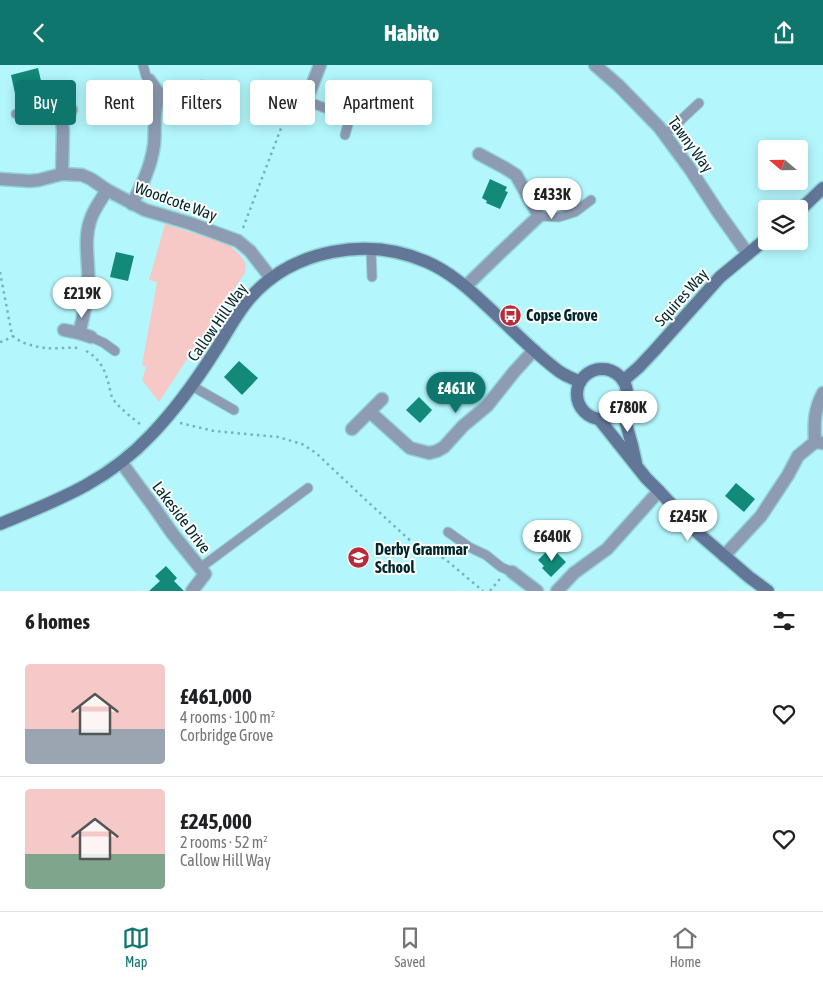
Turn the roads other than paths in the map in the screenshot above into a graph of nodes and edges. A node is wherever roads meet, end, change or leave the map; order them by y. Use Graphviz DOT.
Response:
graph roads {
  1 [pos="143,65"];
  2 [pos="320,65"];
  3 [pos="595,65"];
  4 [pos="150,80"];
  5 [pos="314,80"];
  6 [pos="153,84"];
  7 [pos="163,94"];
  8 [pos="160,95"];
  9 [pos="699,103"];
  10 [pos="315,104"];
  11 [pos="64,125"];
  12 [pos="345,135"];
  13 [pos="665,135"];
  14 [pos="479,154"];
  15 [pos="62,174"];
  16 [pos="0,179"];
  17 [pos="823,188"];
  18 [pos="107,190"];
  19 [pos="591,200"];
  20 [pos="808,202"];
  21 [pos="132,204"];
  22 [pos="539,216"];
  23 [pos="758,245"];
  24 [pos="371,249"];
  25 [pos="748,253"];
  26 [pos="372,277"];
  27 [pos="271,278"];
  28 [pos="466,286"];
  29 [pos="64,330"];
  30 [pos="85,335"];
  31 [pos="534,350"];
  32 [pos="115,351"];
  33 [pos="624,380"];
  34 [pos="580,382"];
  35 [pos="192,386"];
  36 [pos="823,393"];
  37 [pos="382,399"];
  38 [pos="622,409"];
  39 [pos="234,410"];
  40 [pos="370,412"];
  41 [pos="599,419"];
  42 [pos="352,429"];
  43 [pos="819,442"];
  44 [pos="122,462"];
  45 [pos="636,465"];
  46 [pos="308,488"];
  47 [pos="659,491"];
  48 [pos="0,524"];
  49 [pos="448,531"];
  50 [pos="724,556"];
  51 [pos="200,567"];
  52 [pos="512,572"];
  53 [pos="192,591"];
  54 [pos="537,591"];
  55 [pos="557,591"];
  56 [pos="768,591"];
  1 -- 4 [label="lane"];
  2 -- 5 [label="street"];
  3 -- 13 [label="street, Tawny Way"];
  6 -- 8 [label="street"];
  7 -- 8 [label="street"];
  8 -- 21 [label="street"];
  9 -- 13 [label="lane"];
  10 -- 12 [label="lane"];
  11 -- 15 [label="street"];
  13 -- 25 [label="street, Tawny Way"];
  14 -- 22 [label="street"];
  15 -- 16 [label="street, Woodcote Way"];
  15 -- 18 [label="street, Woodcote Way"];
  17 -- 20 [label="street"];
  18 -- 21 [label="street, Woodcote Way"];
  18 -- 30 [label="street"];
  19 -- 22 [label="lane"];
  21 -- 27 [label="street, Woodcote Way"];
  22 -- 28 [label="street"];
  23 -- 25 [label="street, Squires Way"];
  24 -- 26 [label="lane"];
  24 -- 27 [label="street, Callow Hill Way"];
  24 -- 28 [label="street, Callow Hill Way"];
  25 -- 33 [label="street, Squires Way"];
  27 -- 35 [label="street, Callow Hill Way"];
  28 -- 31 [label="street, Callow Hill Way"];
  29 -- 30 [label="street"];
  30 -- 32 [label="lane"];
  31 -- 34 [label="street, Callow Hill Way"];
  31 -- 40 [label="street"];
  33 -- 34 [label="street"];
  33 -- 38 [label="street"];
  34 -- 41 [label="street"];
  35 -- 39 [label="lane"];
  35 -- 44 [label="street, Callow Hill Way"];
  36 -- 43 [label="street"];
  37 -- 40 [label="street"];
  38 -- 41 [label="street"];
  38 -- 45 [label="street"];
  40 -- 42 [label="street"];
  41 -- 45 [label="street"];
  43 -- 50 [label="street"];
  44 -- 48 [label="street, Callow Hill Way"];
  44 -- 51 [label="street, Lakeside Drive"];
  45 -- 47 [label="street"];
  46 -- 51 [label="lane"];
  47 -- 50 [label="street"];
  47 -- 55 [label="street"];
  49 -- 52 [label="lane"];
  50 -- 56 [label="street"];
  51 -- 53 [label="street, Lakeside Drive"];
  52 -- 54 [label="street"];
}
